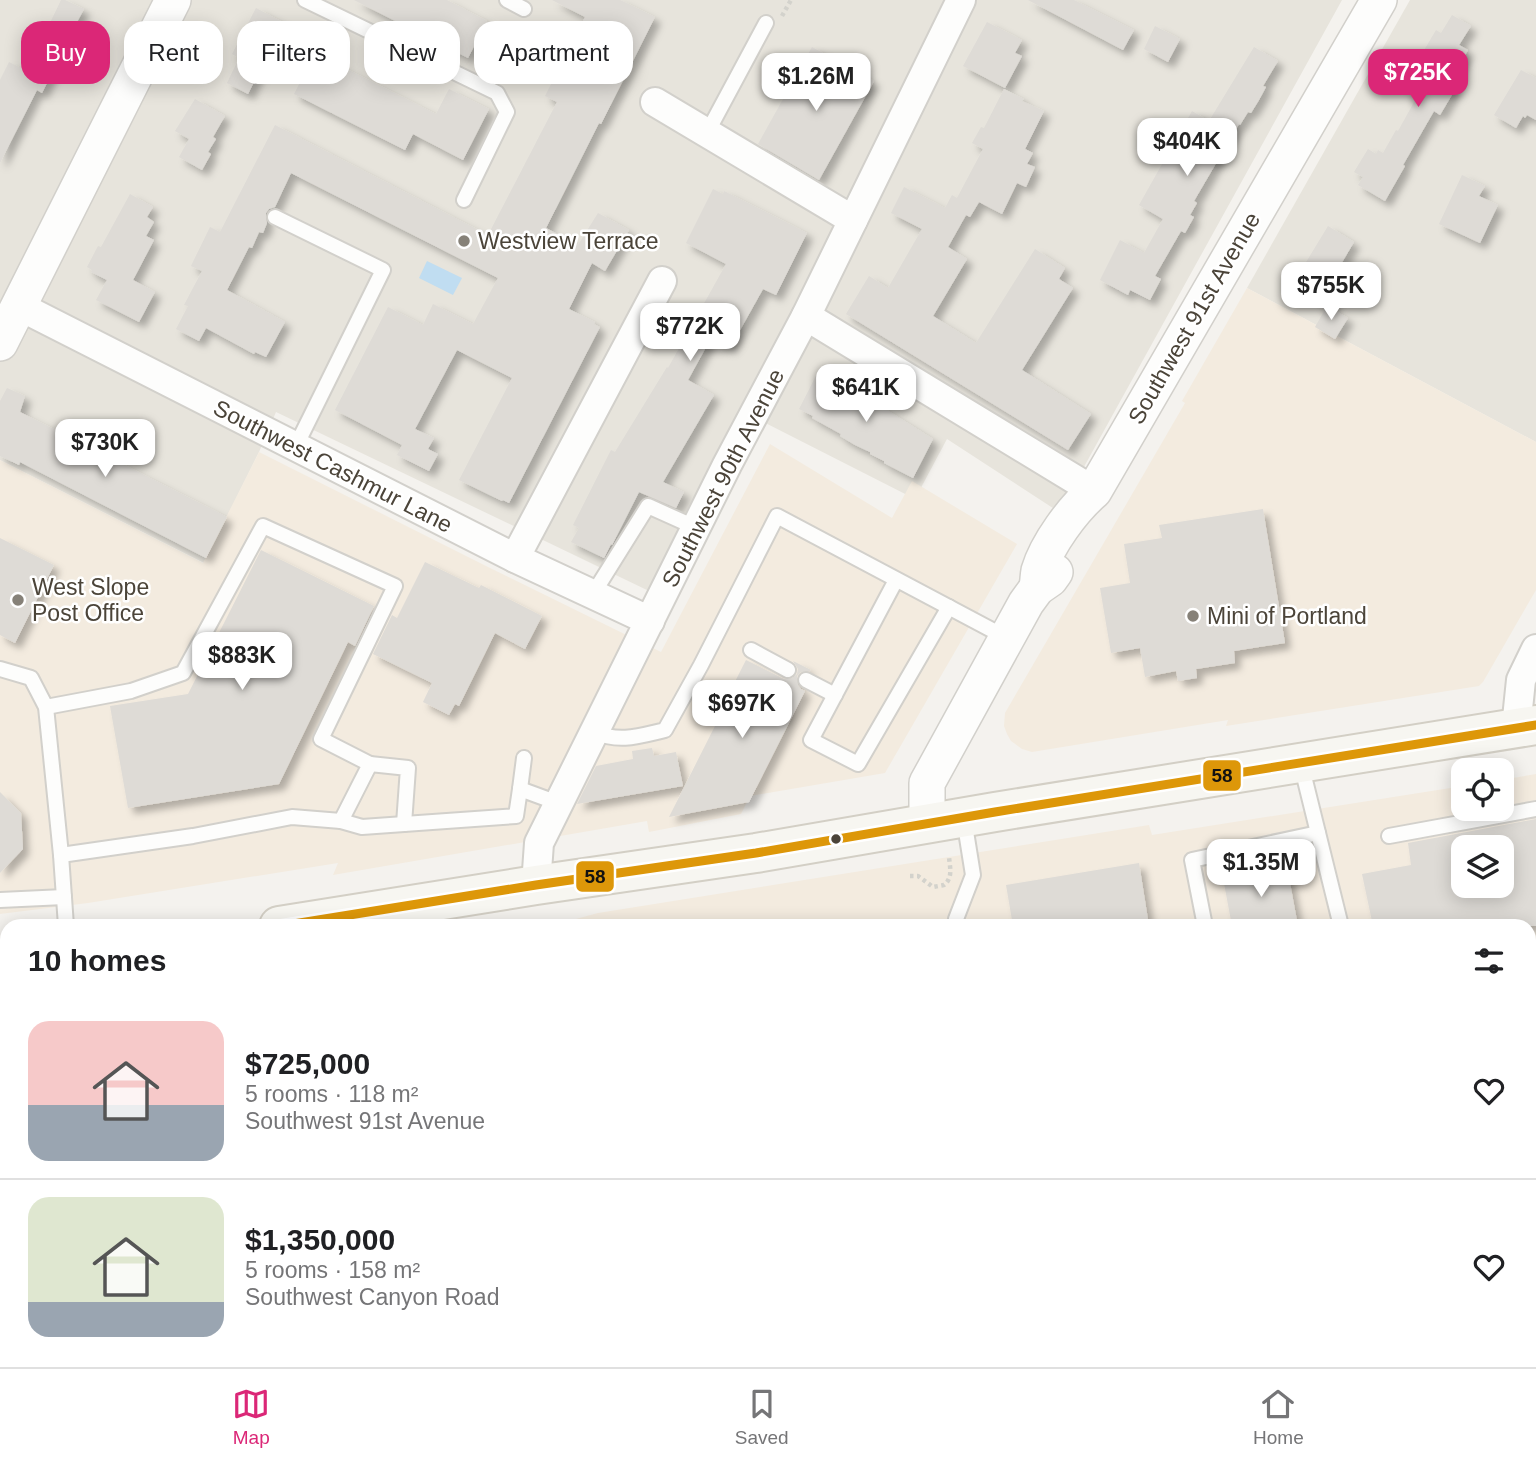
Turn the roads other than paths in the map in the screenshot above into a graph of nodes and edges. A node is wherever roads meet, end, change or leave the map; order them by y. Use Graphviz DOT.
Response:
graph roads {
  1 [pos="173,0"];
  2 [pos="305,0"];
  3 [pos="507,0"];
  4 [pos="961,0"];
  5 [pos="1379,0"];
  6 [pos="524,9"];
  7 [pos="766,23"];
  8 [pos="655,102"];
  9 [pos="707,133"];
  10 [pos="464,200"];
  11 [pos="275,216"];
  12 [pos="853,220"];
  13 [pos="662,281"];
  14 [pos="19,306"];
  15 [pos="806,316"];
  16 [pos="0,343"];
  17 [pos="296,446"];
  18 [pos="1094,491"];
  19 [pos="696,528"];
  20 [pos="515,558"];
  21 [pos="896,580"];
  22 [pos="593,594"];
  23 [pos="949,607"];
  24 [pos="650,621"];
  25 [pos="1007,638"];
  26 [pos="1536,649"];
  27 [pos="751,650"];
  28 [pos="0,669"];
  29 [pos="788,670"];
  30 [pos="806,680"];
  31 [pos="835,695"];
  32 [pos="46,707"];
  33 [pos="1526,727"];
  34 [pos="594,732"];
  35 [pos="524,758"];
  36 [pos="1301,763"];
  37 [pos="370,764"];
  38 [pos="520,789"];
  39 [pos="558,803"];
  40 [pos="1536,809"];
  41 [pos="341,821"];
  42 [pos="945,821"];
  43 [pos="404,824"];
  44 [pos="1318,833"];
  45 [pos="1389,836"];
  46 [pos="61,855"];
  47 [pos="536,885"];
  48 [pos="64,897"];
  49 [pos="0,900"];
  50 [pos="66,919"];
  51 [pos="323,919"];
  52 [pos="956,919"];
  53 [pos="1204,919"];
  54 [pos="1339,919"];
  1 -- 14 [label="street"];
  2 -- 10 [label="lane"];
  3 -- 6 [label="lane"];
  4 -- 12 [label="street, Southwest 90th Avenue"];
  5 -- 18 [label="street, Southwest 91st Avenue"];
  7 -- 9 [label="lane"];
  8 -- 9 [label="street"];
  9 -- 12 [label="street"];
  11 -- 17 [label="lane"];
  12 -- 15 [label="street, Southwest 90th Avenue"];
  13 -- 20 [label="street"];
  14 -- 16 [label="street"];
  14 -- 17 [label="street, Southwest Cashmur Lane"];
  15 -- 18 [label="street"];
  15 -- 19 [label="street, Southwest 90th Avenue"];
  17 -- 20 [label="street, Southwest Cashmur Lane"];
  18 -- 25 [label="street, Southwest 91st Avenue"];
  19 -- 22 [label="lane"];
  19 -- 24 [label="street, Southwest 90th Avenue"];
  20 -- 22 [label="street, Southwest Cashmur Lane"];
  21 -- 23 [label="lane"];
  21 -- 31 [label="lane"];
  21 -- 34 [label="lane"];
  22 -- 24 [label="street, Southwest Cashmur Lane"];
  23 -- 25 [label="lane"];
  23 -- 31 [label="lane"];
  24 -- 34 [label="street, Southwest 90th Avenue"];
  25 -- 42 [label="street, Southwest 91st Avenue"];
  26 -- 33 [label="street"];
  27 -- 29 [label="lane"];
  28 -- 32 [label="lane"];
  30 -- 31 [label="lane"];
  32 -- 37 [label="lane"];
  32 -- 46 [label="lane"];
  33 -- 36 [label="main road"];
  34 -- 39 [label="street, Southwest 90th Avenue"];
  35 -- 38 [label="lane"];
  36 -- 42 [label="main road"];
  36 -- 44 [label="lane"];
  37 -- 41 [label="lane"];
  37 -- 43 [label="lane"];
  38 -- 39 [label="lane"];
  38 -- 43 [label="lane"];
  39 -- 47 [label="street, Southwest 90th Avenue"];
  40 -- 45 [label="lane"];
  41 -- 43 [label="lane"];
  41 -- 46 [label="lane"];
  42 -- 47 [label="main road"];
  42 -- 52 [label="lane"];
  44 -- 53 [label="lane"];
  44 -- 54 [label="lane"];
  46 -- 48 [label="lane"];
  47 -- 51 [label="main road"];
  48 -- 49 [label="lane"];
  48 -- 50 [label="lane"];
}
